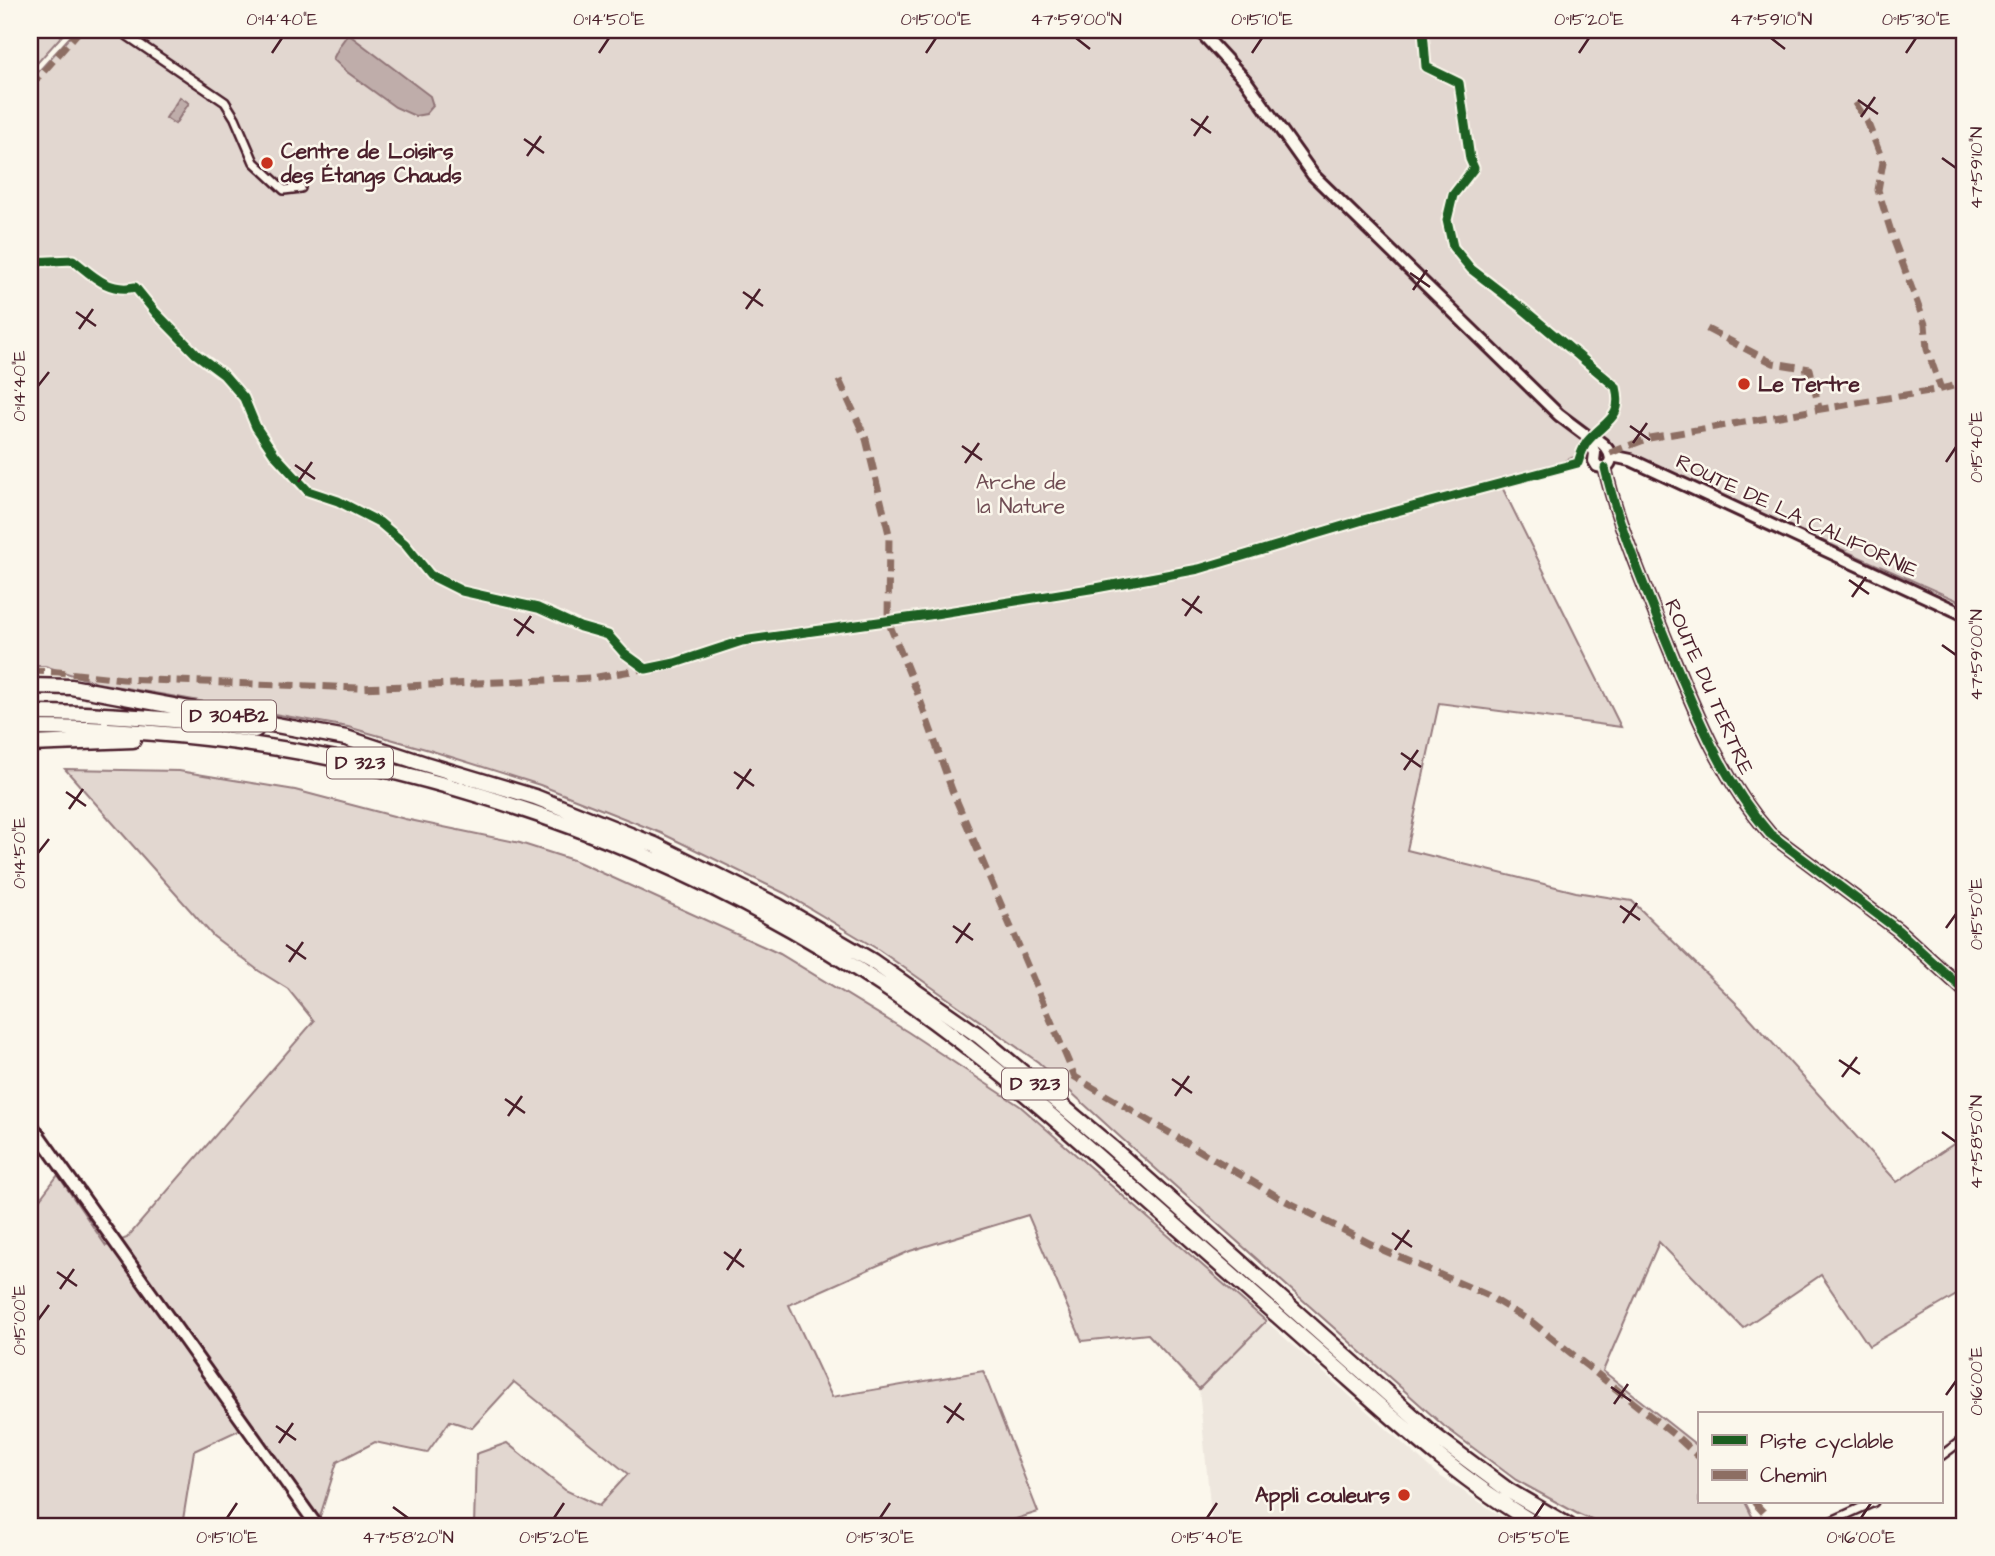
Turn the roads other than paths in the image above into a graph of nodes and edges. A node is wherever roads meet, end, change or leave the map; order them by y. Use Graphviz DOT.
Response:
graph roads {
  1 [pos="119,30"];
  2 [pos="1199,30"];
  3 [pos="300,188"];
  4 [pos="1604,453"];
  5 [pos="1605,468"];
  6 [pos="1965,615"];
  7 [pos="30,687"];
  8 [pos="30,713"];
  9 [pos="30,728"];
  10 [pos="219,739"];
  11 [pos="30,744"];
  12 [pos="425,764"];
  13 [pos="1965,991"];
  14 [pos="30,1123"];
  15 [pos="1965,1438"];
  16 [pos="1942,1455"];
  17 [pos="1870,1504"];
  18 [pos="317,1526"];
  19 [pos="1539,1526"];
  20 [pos="1569,1526"];
  21 [pos="1821,1526"];
  1 -- 3 [label="street"];
  2 -- 4 [label="street"];
  4 -- 5 [label="street"];
  4 -- 5 [label="street, ROUTE DU TERTRE"];
  4 -- 6 [label="street, ROUTE DE LA CALIFORNIE"];
  5 -- 13 [label="street, ROUTE DU TERTRE"];
  7 -- 12 [label="highway, D 304B2"];
  8 -- 12 [label="highway, D 323"];
  9 -- 10 [label="highway, D 323"];
  10 -- 11 [label="highway"];
  10 -- 19 [label="highway, D 323"];
  12 -- 20 [label="highway, D 323"];
  14 -- 18 [label="street"];
  15 -- 16 [label="street"];
  17 -- 21 [label="street"];
}
